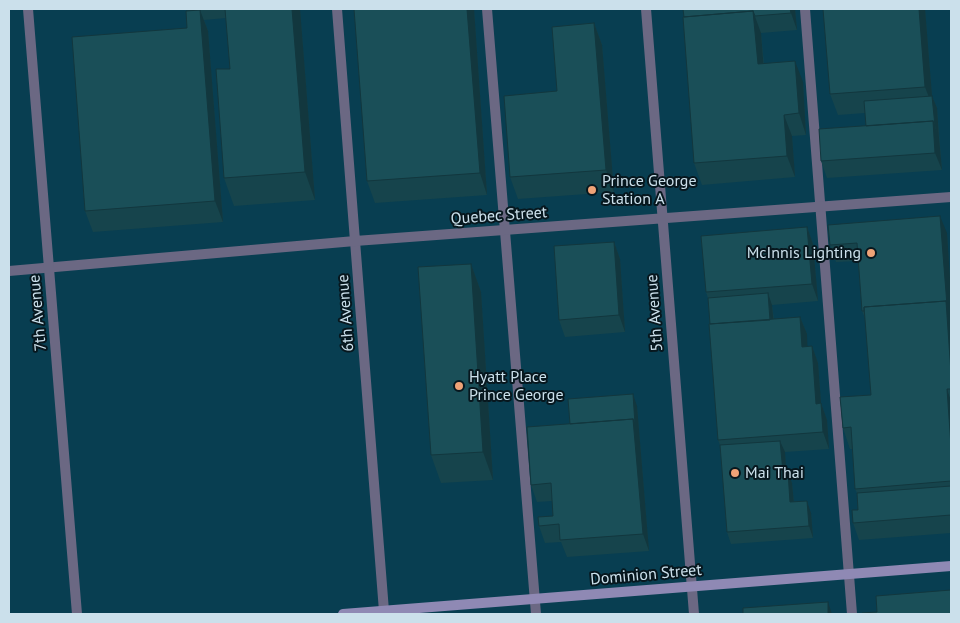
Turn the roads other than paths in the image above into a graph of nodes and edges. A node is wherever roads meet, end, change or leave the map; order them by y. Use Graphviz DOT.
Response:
graph roads {
  1 [pos="28,9"];
  2 [pos="337,9"];
  3 [pos="487,9"];
  4 [pos="646,9"];
  5 [pos="805,9"];
  6 [pos="951,197"];
  7 [pos="819,207"];
  8 [pos="663,219"];
  9 [pos="506,230"];
  10 [pos="355,241"];
  11 [pos="49,268"];
  12 [pos="9,270"];
  13 [pos="951,566"];
  14 [pos="850,575"];
  15 [pos="691,586"];
  16 [pos="535,599"];
  17 [pos="384,613"];
  18 [pos="77,614"];
  19 [pos="343,614"];
  20 [pos="536,614"];
  21 [pos="694,614"];
  22 [pos="852,614"];
  1 -- 11 [label="street, 7th Avenue"];
  2 -- 10 [label="street, 6th Avenue"];
  3 -- 9 [label="street"];
  4 -- 8 [label="street, 5th Avenue"];
  5 -- 7 [label="street"];
  6 -- 7 [label="street, Quebec Street"];
  7 -- 8 [label="street, Quebec Street"];
  7 -- 14 [label="street"];
  8 -- 9 [label="street, Quebec Street"];
  8 -- 15 [label="street, 5th Avenue"];
  9 -- 10 [label="street, Quebec Street"];
  9 -- 16 [label="street"];
  10 -- 11 [label="street, Quebec Street"];
  10 -- 17 [label="street, 6th Avenue"];
  11 -- 12 [label="street, Quebec Street"];
  11 -- 18 [label="street, 7th Avenue"];
  13 -- 14 [label="main road, Dominion Street"];
  14 -- 15 [label="main road, Dominion Street"];
  14 -- 22 [label="street"];
  15 -- 16 [label="main road, Dominion Street"];
  15 -- 21 [label="street, 5th Avenue"];
  16 -- 17 [label="main road, Dominion Street"];
  16 -- 20 [label="street"];
  17 -- 19 [label="main road, Dominion Street"];
}
